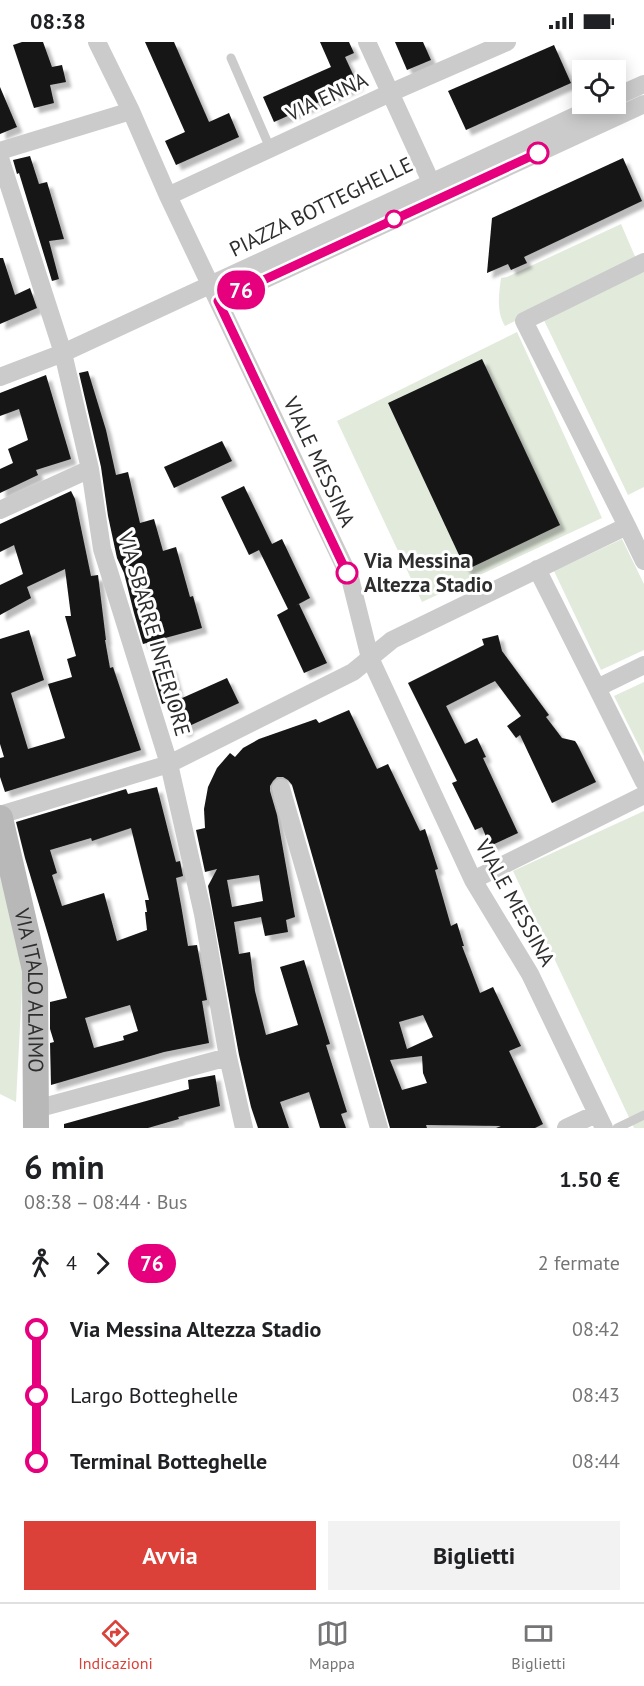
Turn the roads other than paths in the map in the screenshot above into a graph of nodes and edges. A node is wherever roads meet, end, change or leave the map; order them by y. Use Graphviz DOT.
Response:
graph roads {
  1 [pos="97,42"];
  2 [pos="367,42"];
  3 [pos="507,42"];
  4 [pos="231,58"];
  5 [pos="644,84"];
  6 [pos="626,92"];
  7 [pos="390,93"];
  8 [pos="644,104"];
  9 [pos="131,111"];
  10 [pos="579,114"];
  11 [pos="270,148"];
  12 [pos="0,151"];
  13 [pos="0,158"];
  14 [pos="431,182"];
  15 [pos="168,196"];
  16 [pos="644,262"];
  17 [pos="214,293"];
  18 [pos="63,353"];
  19 [pos="0,377"];
  20 [pos="90,469"];
  21 [pos="0,510"];
  22 [pos="627,526"];
  23 [pos="644,561"];
  24 [pos="537,569"];
  25 [pos="370,658"];
  26 [pos="644,665"];
  27 [pos="597,688"];
  28 [pos="169,764"];
  29 [pos="644,782"];
  30 [pos="281,788"];
  31 [pos="644,795"];
  32 [pos="0,817"];
  33 [pos="472,880"];
  34 [pos="228,1057"];
  35 [pos="644,1115"];
  36 [pos="36,1118"];
  37 [pos="600,1121"];
  38 [pos="237,1126"];
  39 [pos="379,1128"];
  40 [pos="566,1128"];
  41 [pos="617,1128"];
  1 -- 9 [label="street, VIALE MESSINA"];
  2 -- 7 [label="street, PIAZZA BOTTEGHELLE"];
  3 -- 7 [label="street, VIA ENNA"];
  4 -- 11 [label="lane"];
  5 -- 6 [label="street"];
  7 -- 11 [label="street, VIA ENNA"];
  7 -- 14 [label="street, PIAZZA BOTTEGHELLE"];
  8 -- 17 [label="street"];
  9 -- 12 [label="street"];
  9 -- 15 [label="street, VIALE MESSINA"];
  10 -- 14 [label="street"];
  11 -- 15 [label="street, VIA ENNA"];
  13 -- 18 [label="street, VIA SBARRE INFERIORE"];
  14 -- 17 [label="street, PIAZZA BOTTEGHELLE"];
  15 -- 17 [label="street, VIALE MESSINA"];
  16 -- 22 [label="street"];
  17 -- 18 [label="street"];
  17 -- 25 [label="street, VIALE MESSINA"];
  18 -- 19 [label="street"];
  18 -- 20 [label="street, VIA SBARRE INFERIORE"];
  20 -- 21 [label="street"];
  20 -- 28 [label="street, VIA SBARRE INFERIORE"];
  22 -- 23 [label="street"];
  22 -- 24 [label="street"];
  24 -- 25 [label="street"];
  24 -- 27 [label="street"];
  25 -- 28 [label="street"];
  25 -- 33 [label="street, VIALE MESSINA"];
  26 -- 27 [label="street"];
  27 -- 29 [label="street"];
  28 -- 32 [label="street"];
  28 -- 34 [label="street, VIA SBARRE INFERIORE"];
  30 -- 39 [label="street"];
  31 -- 33 [label="street"];
  32 -- 36 [label="street, VIA ITALO ALAIMO"];
  33 -- 37 [label="street, VIALE MESSINA"];
  34 -- 36 [label="street"];
  34 -- 38 [label="street, VIA SBARRE INFERIORE"];
  35 -- 41 [label="lane"];
  37 -- 40 [label="street"];
}
